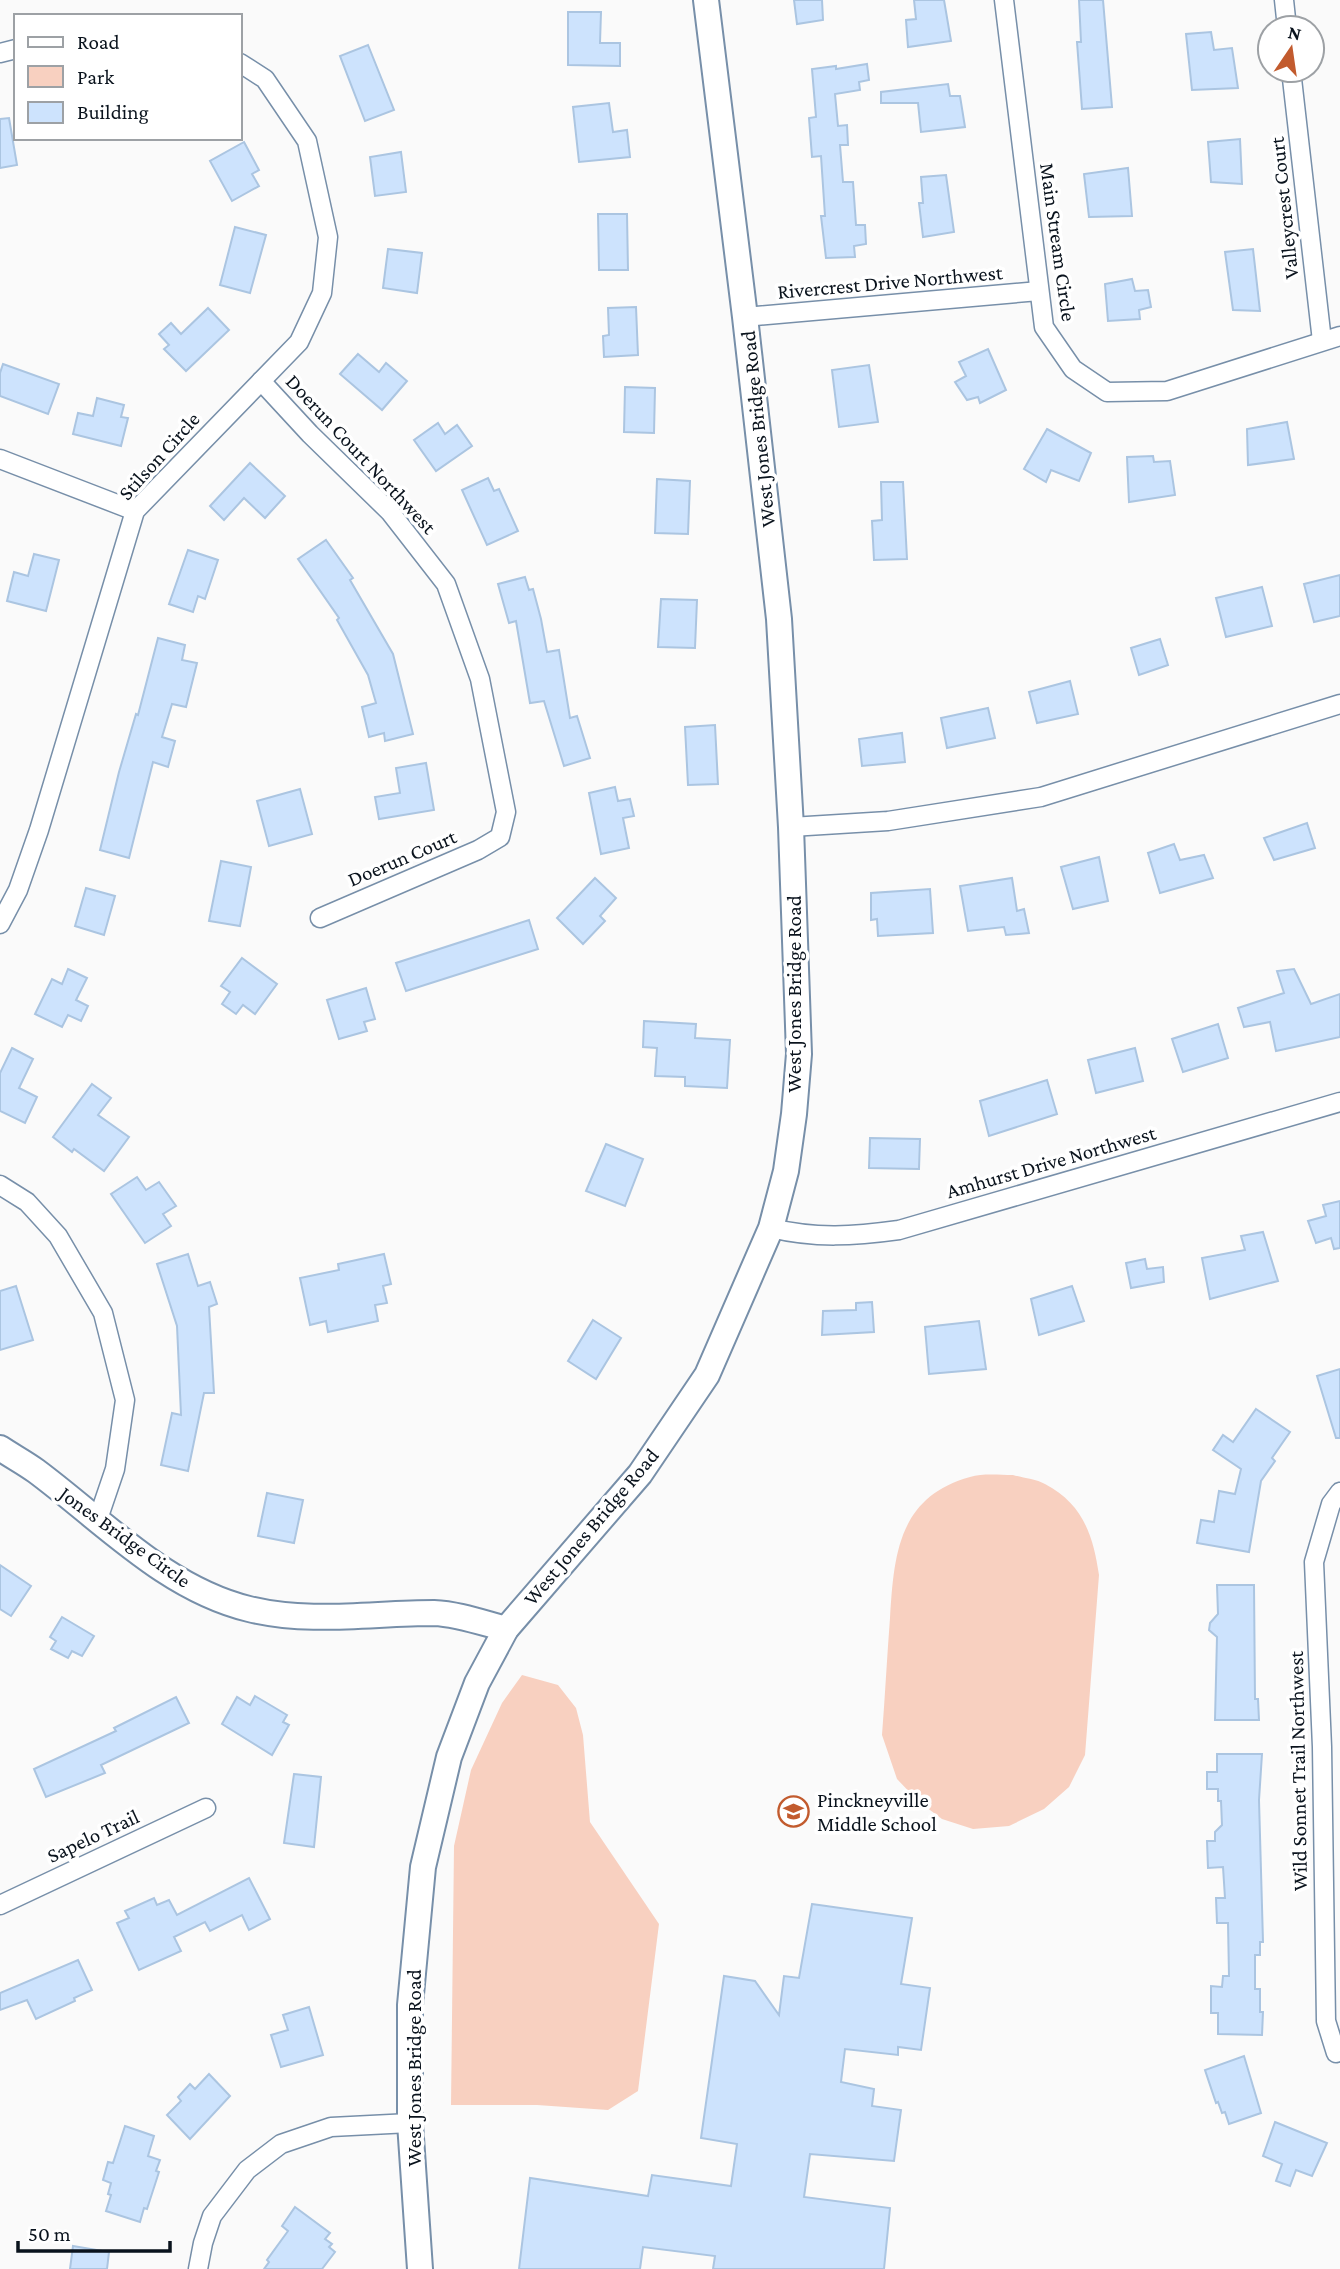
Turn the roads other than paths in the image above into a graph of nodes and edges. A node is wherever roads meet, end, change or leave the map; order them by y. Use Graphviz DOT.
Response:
graph roads {
  1 [pos="706,0"];
  2 [pos="1004,0"];
  3 [pos="242,64"];
  4 [pos="1294,84"];
  5 [pos="1039,291"];
  6 [pos="745,317"];
  7 [pos="1340,336"];
  8 [pos="1322,341"];
  9 [pos="261,381"];
  10 [pos="0,459"];
  11 [pos="135,511"];
  12 [pos="1340,704"];
  13 [pos="791,827"];
  14 [pos="500,837"];
  15 [pos="320,918"];
  16 [pos="0,924"];
  17 [pos="1340,1102"];
  18 [pos="0,1185"];
  19 [pos="771,1228"];
  20 [pos="0,1448"];
  21 [pos="1340,1492"];
  22 [pos="97,1522"];
  23 [pos="506,1629"];
  24 [pos="1331,1773"];
  25 [pos="206,1808"];
  26 [pos="0,1905"];
  27 [pos="1336,2053"];
  28 [pos="410,2123"];
  29 [pos="198,2269"];
  30 [pos="420,2269"];
  1 -- 6 [label="street, West Jones Bridge Road"];
  2 -- 5 [label="street, Main Stream Circle"];
  3 -- 9 [label="street, Stilson Circle"];
  4 -- 8 [label="street, Valleycrest Court"];
  5 -- 6 [label="street, Rivercrest Drive Northwest"];
  5 -- 8 [label="street, Main Stream Circle"];
  6 -- 13 [label="street, West Jones Bridge Road"];
  7 -- 8 [label="street, Main Stream Circle"];
  9 -- 11 [label="street, Stilson Circle"];
  9 -- 14 [label="street, Doerun Court Northwest"];
  10 -- 11 [label="street"];
  11 -- 16 [label="street, Stilson Circle"];
  12 -- 13 [label="street"];
  13 -- 19 [label="street, West Jones Bridge Road"];
  14 -- 15 [label="street, Doerun Court"];
  17 -- 19 [label="street, Amhurst Drive Northwest"];
  18 -- 22 [label="street"];
  19 -- 23 [label="street, West Jones Bridge Road"];
  20 -- 22 [label="street, Jones Bridge Circle"];
  21 -- 24 [label="street, Wild Sonnet Trail Northwest"];
  22 -- 23 [label="street, Jones Bridge Circle"];
  23 -- 28 [label="street, West Jones Bridge Road"];
  24 -- 27 [label="street, Wild Sonnet Trail Northwest"];
  25 -- 26 [label="street, Sapelo Trail"];
  28 -- 29 [label="street"];
  28 -- 30 [label="street, West Jones Bridge Road"];
}
